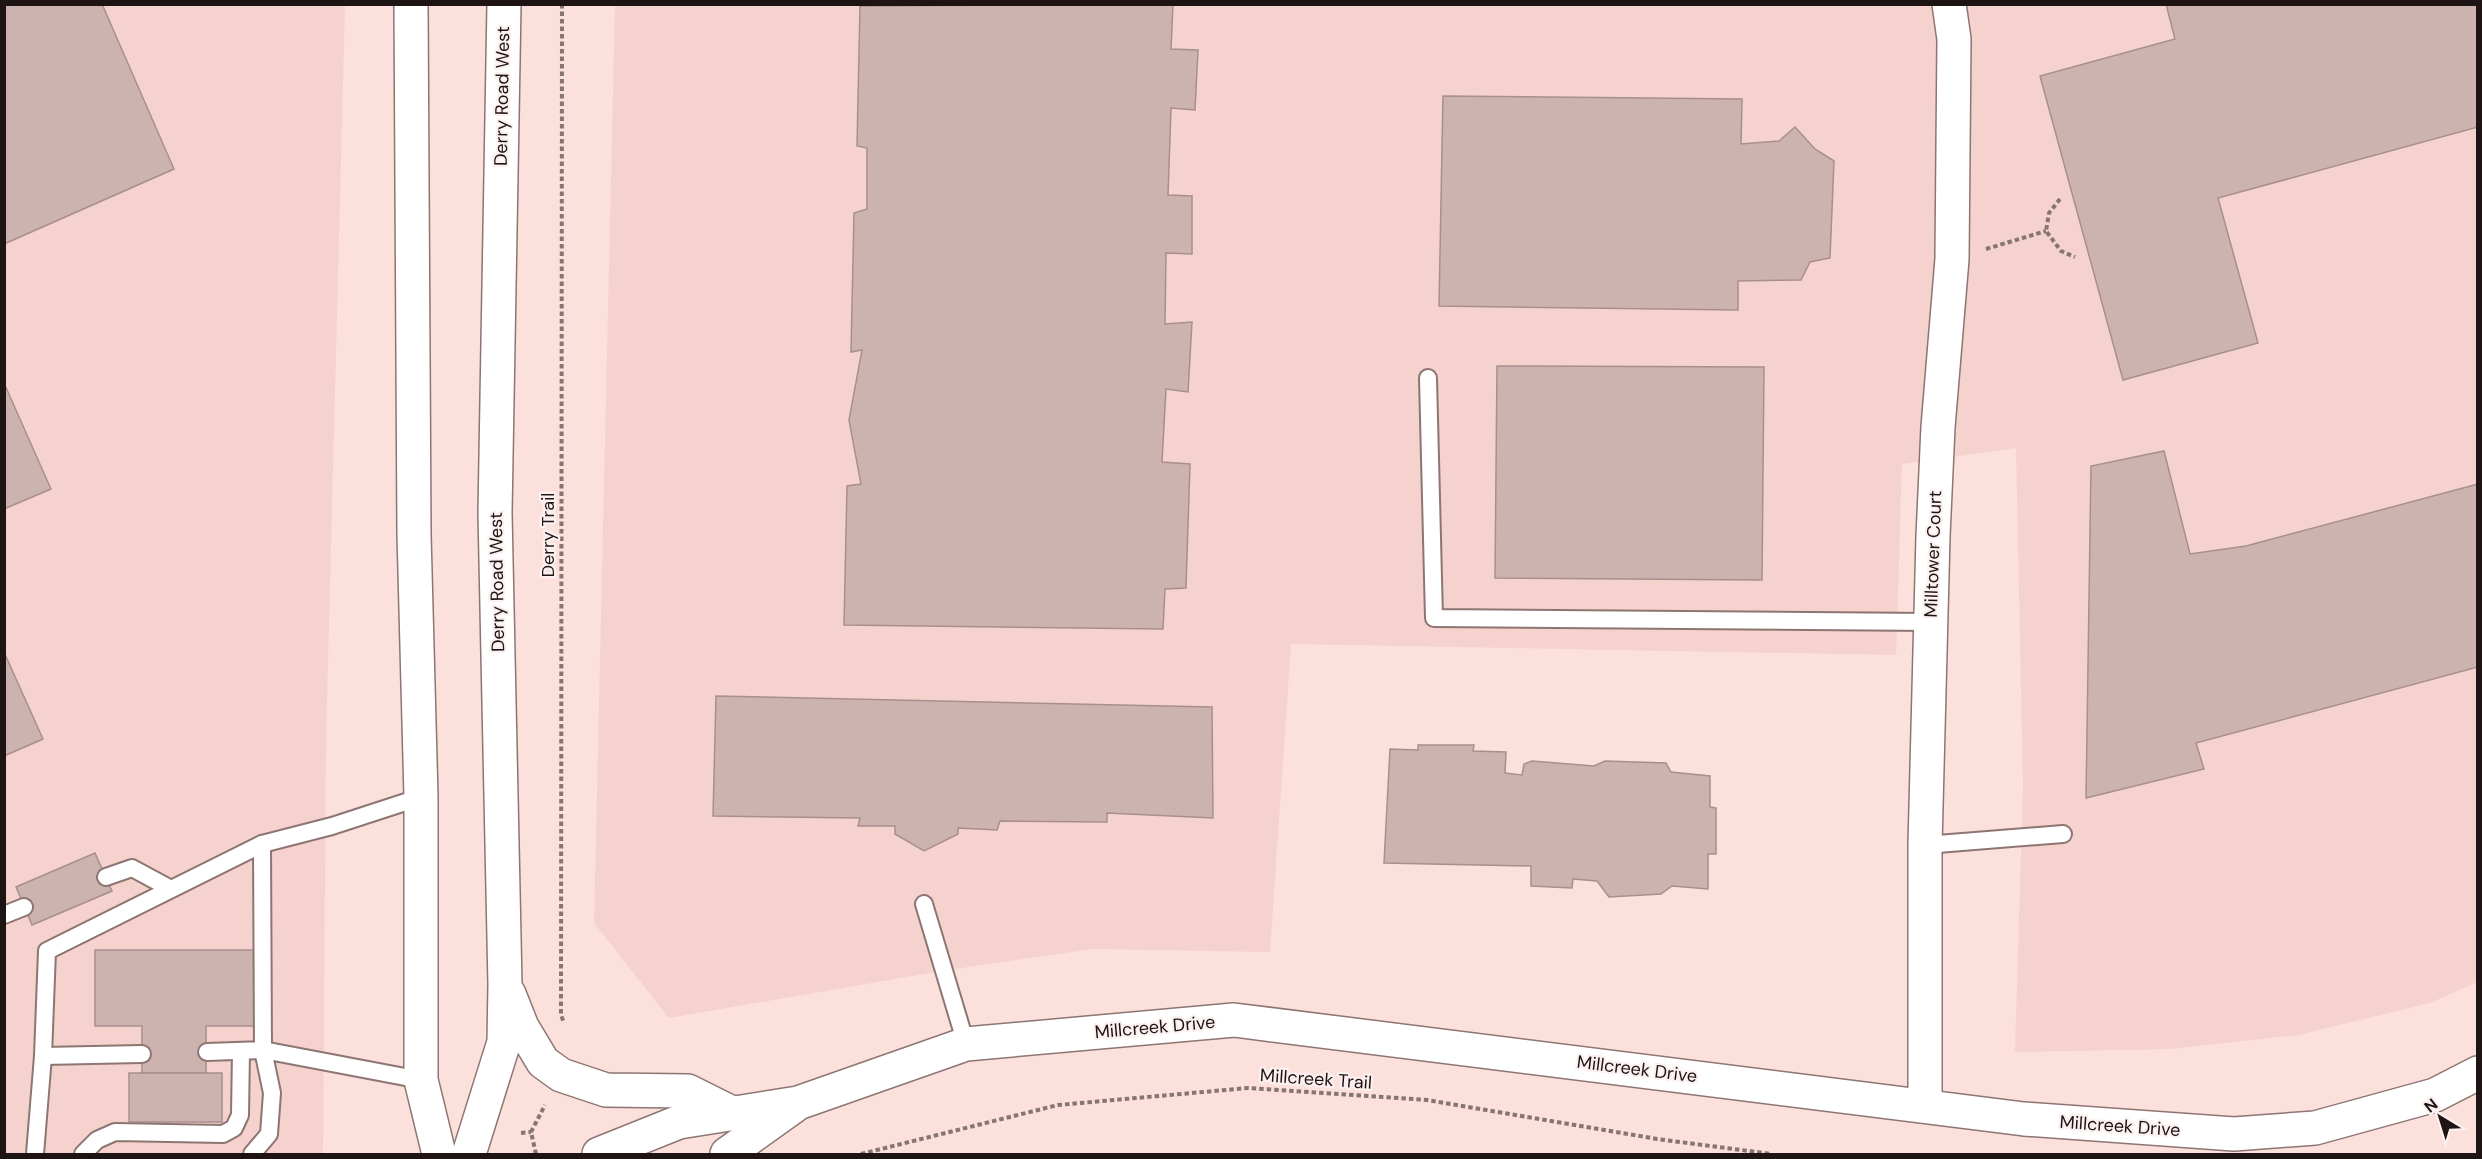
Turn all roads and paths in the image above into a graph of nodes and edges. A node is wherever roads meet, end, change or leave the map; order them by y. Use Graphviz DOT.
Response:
graph roads {
  1 [pos="411,4"];
  2 [pos="504,4"];
  3 [pos="562,4"];
  4 [pos="1949,4"];
  5 [pos="2060,199"];
  6 [pos="2046,231"];
  7 [pos="2075,257"];
  8 [pos="1952,259"];
  9 [pos="1428,378"];
  10 [pos="1931,622"];
  11 [pos="421,797"];
  12 [pos="2063,834"];
  13 [pos="262,844"];
  14 [pos="1925,845"];
  15 [pos="106,877"];
  16 [pos="171,889"];
  17 [pos="924,904"];
  18 [pos="24,908"];
  19 [pos="4,915"];
  20 [pos="505,985"];
  21 [pos="568,1032"];
  22 [pos="966,1044"];
  23 [pos="263,1050"];
  24 [pos="241,1051"];
  25 [pos="207,1052"];
  26 [pos="142,1054"];
  27 [pos="43,1056"];
  28 [pos="2478,1073"];
  29 [pos="421,1080"];
  30 [pos="547,1101"];
  31 [pos="798,1103"];
  32 [pos="1925,1105"];
  33 [pos="732,1113"];
  34 [pos="531,1132"];
  35 [pos="521,1133"];
  36 [pos="35,1155"];
  37 [pos="83,1155"];
  38 [pos="252,1155"];
  39 [pos="439,1155"];
  40 [pos="469,1155"];
  41 [pos="536,1155"];
  42 [pos="599,1155"];
  43 [pos="728,1155"];
  44 [pos="861,1155"];
  45 [pos="1772,1155"];
  1 -- 11 [label="street"];
  2 -- 20 [label="street, Derry Road West"];
  3 -- 21 [label="path, Derry Trail"];
  4 -- 8 [label="street, Milltower Court"];
  5 -- 6 [label="path"];
  6 -- 7 [label="path"];
  6 -- 8 [label="path"];
  8 -- 10 [label="street, Milltower Court"];
  9 -- 10 [label="lane"];
  10 -- 14 [label="street, Milltower Court"];
  11 -- 13 [label="lane"];
  11 -- 29 [label="street"];
  12 -- 14 [label="lane"];
  13 -- 16 [label="lane"];
  13 -- 23 [label="lane"];
  14 -- 32 [label="street, Milltower Court"];
  15 -- 16 [label="lane"];
  16 -- 27 [label="lane"];
  17 -- 22 [label="lane"];
  18 -- 19 [label="lane"];
  20 -- 33 [label="street"];
  20 -- 40 [label="street, Derry Road West"];
  22 -- 31 [label="street, Millcreek Drive"];
  22 -- 32 [label="street, Millcreek Drive"];
  23 -- 24 [label="lane"];
  23 -- 29 [label="lane"];
  23 -- 38 [label="lane"];
  24 -- 25 [label="lane"];
  24 -- 37 [label="lane"];
  26 -- 27 [label="lane"];
  27 -- 36 [label="lane"];
  28 -- 32 [label="street, Millcreek Drive"];
  29 -- 39 [label="street"];
  30 -- 34 [label="path"];
  31 -- 33 [label="street, Millcreek Drive"];
  31 -- 43 [label="street, Millcreek Drive"];
  33 -- 42 [label="street, Millcreek Drive"];
  34 -- 35 [label="path"];
  34 -- 41 [label="path"];
  44 -- 45 [label="path, Millcreek Trail"];
}
